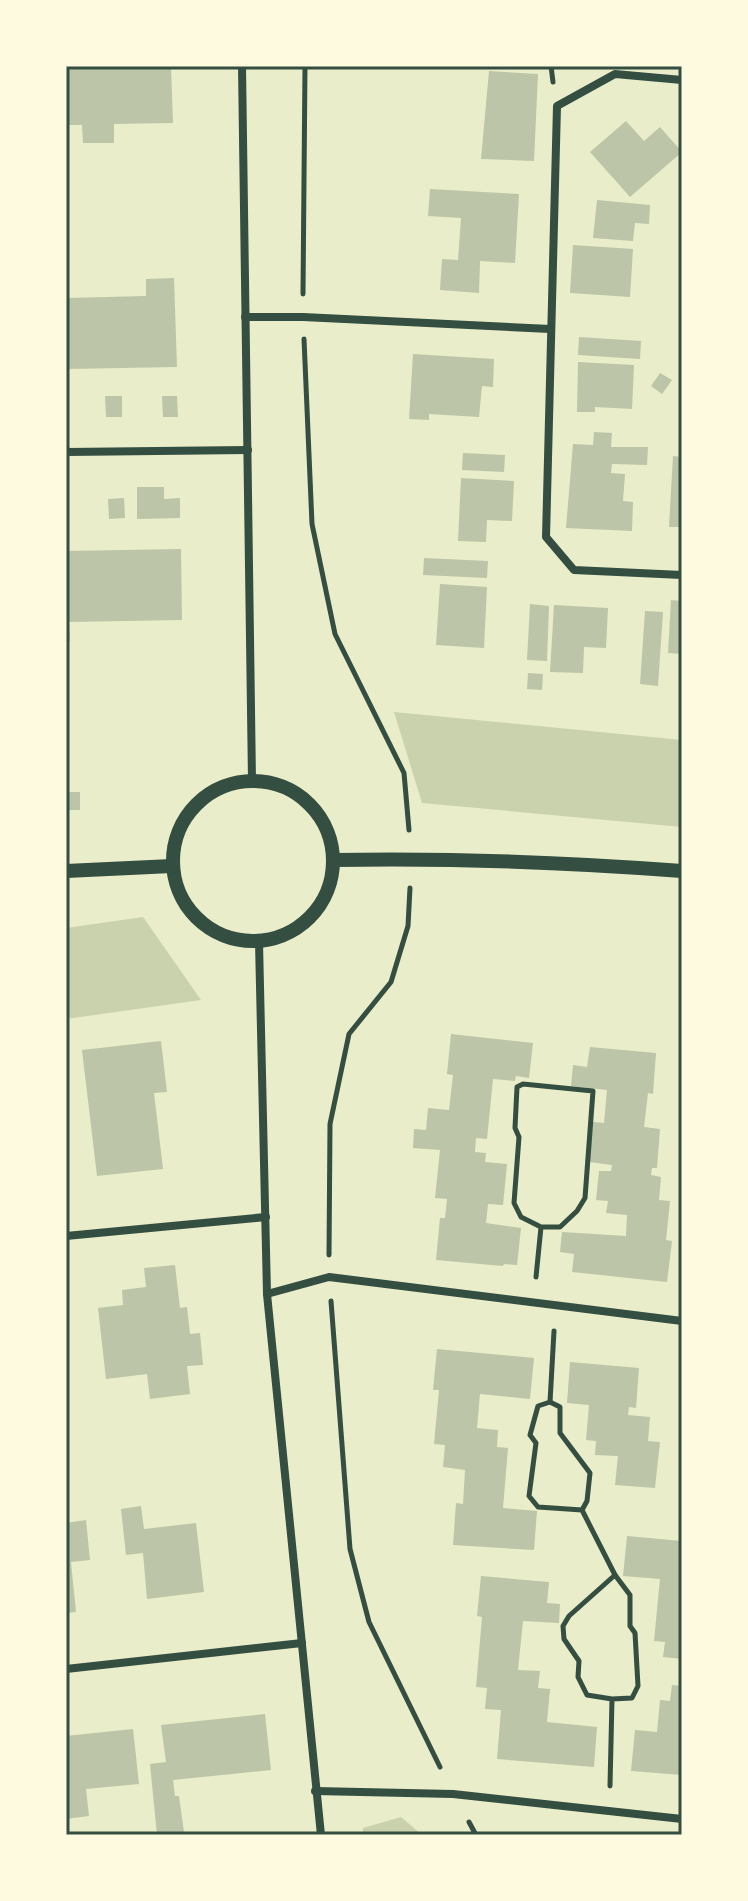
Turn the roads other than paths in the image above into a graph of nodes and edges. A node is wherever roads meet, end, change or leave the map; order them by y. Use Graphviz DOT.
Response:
graph roads {
  1 [pos="242,66"];
  2 [pos="682,80"];
  3 [pos="245,317"];
  4 [pos="550,329"];
  5 [pos="248,450"];
  6 [pos="66,452"];
  7 [pos="682,575"];
  8 [pos="252,781"];
  9 [pos="333,860"];
  10 [pos="172,866"];
  11 [pos="66,871"];
  12 [pos="682,871"];
  13 [pos="259,942"];
  14 [pos="266,1217"];
  15 [pos="66,1236"];
  16 [pos="267,1294"];
  17 [pos="682,1321"];
  18 [pos="302,1643"];
  19 [pos="66,1669"];
  20 [pos="315,1791"];
  21 [pos="682,1819"];
  22 [pos="321,1835"];
  1 -- 3 [label="street"];
  2 -- 4 [label="street"];
  3 -- 4 [label="street"];
  3 -- 5 [label="street"];
  4 -- 7 [label="street"];
  5 -- 6 [label="street"];
  5 -- 8 [label="street"];
  8 -- 9 [label="street"];
  8 -- 10 [label="street"];
  9 -- 12 [label="street"];
  9 -- 13 [label="street"];
  10 -- 11 [label="street"];
  10 -- 13 [label="street"];
  13 -- 14 [label="street"];
  14 -- 15 [label="street"];
  14 -- 16 [label="street"];
  16 -- 17 [label="street"];
  16 -- 18 [label="street"];
  18 -- 19 [label="street"];
  18 -- 20 [label="street"];
  20 -- 21 [label="street"];
  20 -- 22 [label="street"];
}
